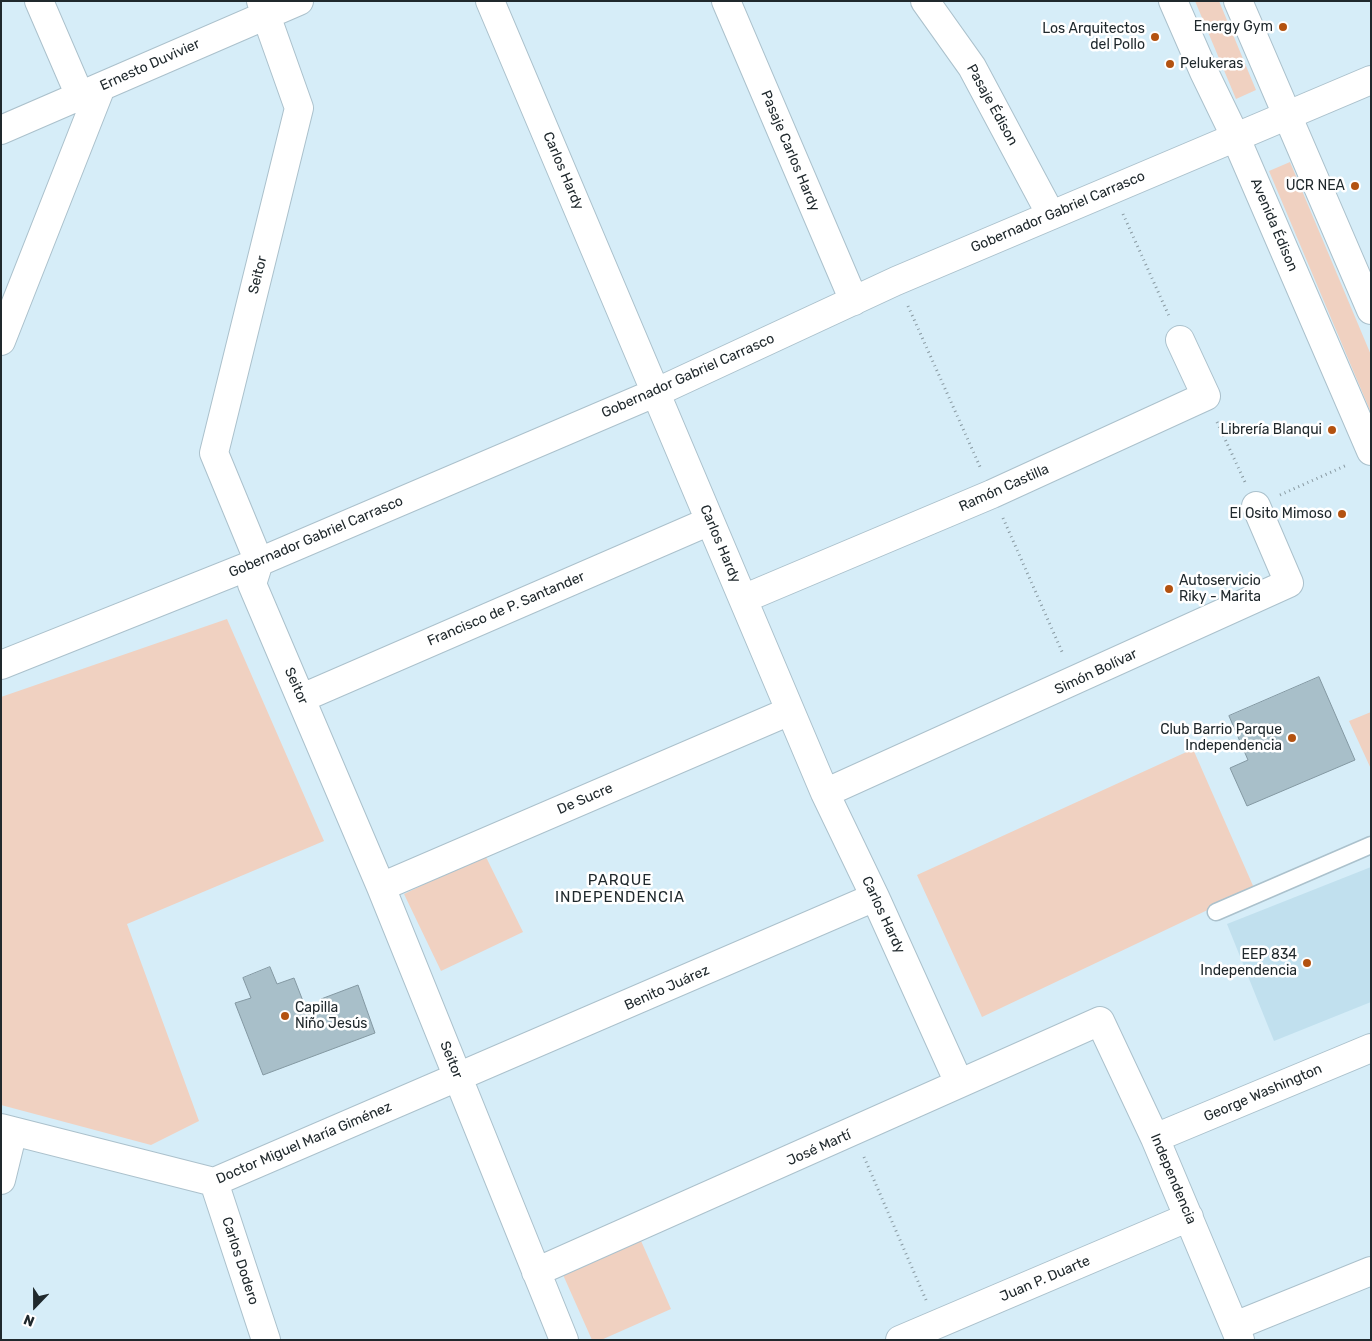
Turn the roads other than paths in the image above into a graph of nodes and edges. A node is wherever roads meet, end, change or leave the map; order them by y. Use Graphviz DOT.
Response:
graph roads {
  1 [pos="39,1"];
  2 [pos="298,1"];
  3 [pos="490,1"];
  4 [pos="726,1"];
  5 [pos="925,1"];
  6 [pos="1174,1"];
  7 [pos="1238,1"];
  8 [pos="264,8"];
  9 [pos="1371,80"];
  10 [pos="91,92"];
  11 [pos="1286,116"];
  12 [pos="1,130"];
  13 [pos="1235,136"];
  14 [pos="1051,215"];
  15 [pos="854,301"];
  16 [pos="1371,310"];
  17 [pos="1180,340"];
  18 [pos="1,341"];
  19 [pos="657,392"];
  20 [pos="1362,457"];
  21 [pos="1256,506"];
  22 [pos="710,521"];
  23 [pos="259,562"];
  24 [pos="743,599"];
  25 [pos="1,665"];
  26 [pos="302,698"];
  27 [pos="790,711"];
  28 [pos="825,793"];
  29 [pos="1371,845"];
  30 [pos="381,887"];
  31 [pos="875,897"];
  32 [pos="1216,912"];
  33 [pos="1100,1021"];
  34 [pos="1371,1048"];
  35 [pos="459,1078"];
  36 [pos="959,1083"];
  37 [pos="7,1130"];
  38 [pos="1155,1138"];
  39 [pos="1,1180"];
  40 [pos="214,1182"];
  41 [pos="1189,1217"];
  42 [pos="1371,1271"];
  43 [pos="536,1272"];
  44 [pos="1237,1333"];
  45 [pos="266,1340"];
  46 [pos="564,1340"];
  47 [pos="900,1340"];
  1 -- 10 [label="street"];
  2 -- 8 [label="street, Ernesto Duvivier"];
  3 -- 19 [label="street, Carlos Hardy"];
  4 -- 15 [label="street, Pasaje Carlos Hardy"];
  5 -- 14 [label="street, Pasaje Édison"];
  6 -- 13 [label="street, Avenida Édison"];
  7 -- 11 [label="street"];
  8 -- 10 [label="street, Ernesto Duvivier"];
  8 -- 23 [label="street, Seitor"];
  9 -- 11 [label="street, Gobernador Gabriel Carrasco"];
  10 -- 12 [label="street, Ernesto Duvivier"];
  10 -- 18 [label="street"];
  11 -- 13 [label="street, Gobernador Gabriel Carrasco"];
  11 -- 16 [label="street"];
  13 -- 14 [label="street, Gobernador Gabriel Carrasco"];
  13 -- 20 [label="street, Avenida Édison"];
  14 -- 15 [label="street, Gobernador Gabriel Carrasco"];
  15 -- 19 [label="street, Gobernador Gabriel Carrasco"];
  17 -- 24 [label="street, Ramón Castilla"];
  19 -- 22 [label="street, Carlos Hardy"];
  19 -- 23 [label="street, Gobernador Gabriel Carrasco"];
  21 -- 28 [label="street, Simón Bolívar"];
  22 -- 24 [label="street, Carlos Hardy"];
  22 -- 26 [label="street, Francisco de P. Santander"];
  23 -- 25 [label="street, Gobernador Gabriel Carrasco"];
  23 -- 26 [label="street, Seitor"];
  24 -- 27 [label="street, Carlos Hardy"];
  26 -- 30 [label="street, Seitor"];
  27 -- 28 [label="street, Carlos Hardy"];
  27 -- 30 [label="street, De Sucre"];
  28 -- 31 [label="street, Carlos Hardy"];
  29 -- 32 [label="lane"];
  30 -- 35 [label="street, Seitor"];
  31 -- 35 [label="street, Benito Juárez"];
  31 -- 36 [label="street, Carlos Hardy"];
  33 -- 36 [label="street, José Martí"];
  33 -- 38 [label="street, Independencia"];
  34 -- 38 [label="street, George Washington"];
  35 -- 40 [label="street, Doctor Miguel María Giménez"];
  35 -- 43 [label="street, Seitor"];
  36 -- 43 [label="street, José Martí"];
  37 -- 39 [label="street"];
  37 -- 40 [label="street, Doctor Miguel María Giménez"];
  38 -- 41 [label="street, Independencia"];
  40 -- 45 [label="street, Carlos Dodero"];
  41 -- 44 [label="street, Independencia"];
  41 -- 47 [label="street, Juan P. Duarte"];
  42 -- 44 [label="street"];
  43 -- 46 [label="street, Seitor"];
}
